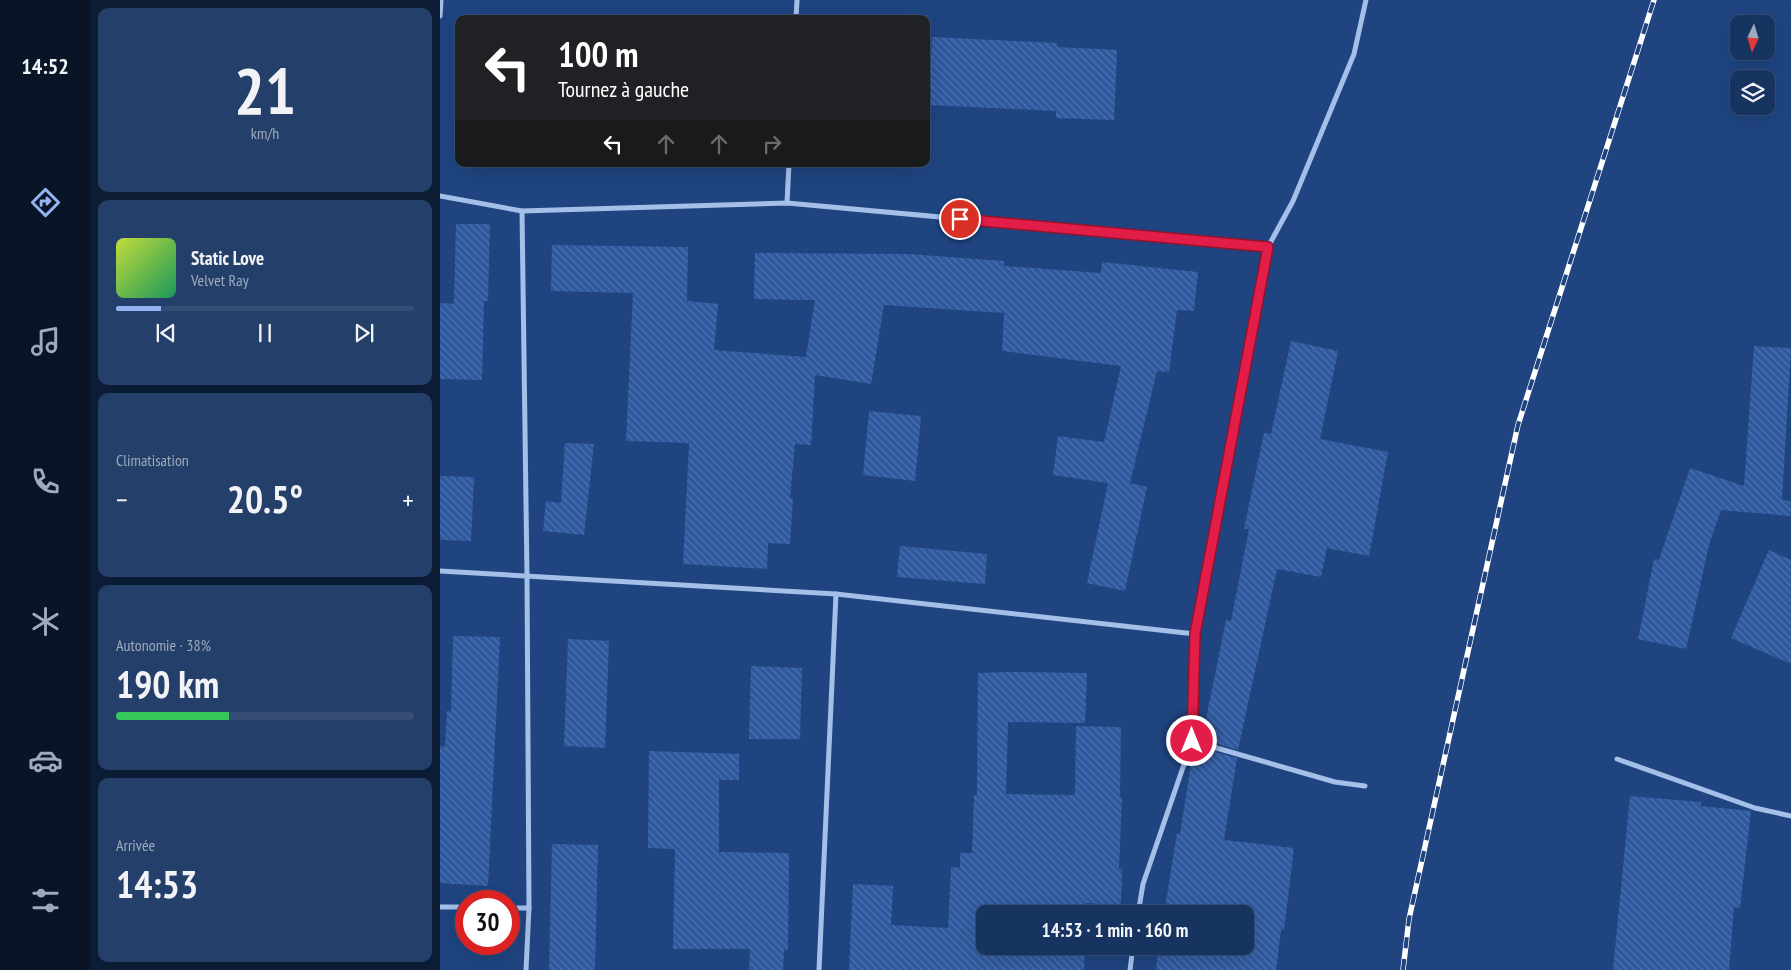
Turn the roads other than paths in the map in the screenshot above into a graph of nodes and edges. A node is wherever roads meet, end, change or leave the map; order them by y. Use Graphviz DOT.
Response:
graph roads {
  1 [pos="441,0"];
  2 [pos="797,0"];
  3 [pos="1366,0"];
  4 [pos="796,15"];
  5 [pos="440,16"];
  6 [pos="789,167"];
  7 [pos="440,196"];
  8 [pos="787,203"];
  9 [pos="522,211"];
  10 [pos="1268,247"];
  11 [pos="440,571"];
  12 [pos="527,576"];
  13 [pos="836,594"];
  14 [pos="1195,634"];
  15 [pos="1192,741"];
  16 [pos="1617,759"];
  17 [pos="1365,786"];
  18 [pos="1791,816"];
  19 [pos="1140,905"];
  20 [pos="440,907"];
  21 [pos="455,908"];
  22 [pos="520,908"];
  23 [pos="529,908"];
  24 [pos="1132,955"];
  25 [pos="526,970"];
  26 [pos="819,970"];
  27 [pos="1130,970"];
  1 -- 5 [label="street"];
  2 -- 4 [label="street"];
  3 -- 10 [label="street"];
  6 -- 8 [label="street"];
  7 -- 9 [label="street"];
  8 -- 9 [label="street"];
  8 -- 10 [label="street"];
  9 -- 12 [label="street"];
  10 -- 14 [label="street"];
  11 -- 12 [label="street"];
  12 -- 13 [label="street"];
  12 -- 23 [label="street"];
  13 -- 14 [label="street"];
  13 -- 26 [label="street"];
  14 -- 15 [label="street"];
  15 -- 17 [label="street"];
  15 -- 19 [label="street"];
  16 -- 18 [label="street"];
  20 -- 21 [label="street"];
  22 -- 23 [label="street"];
  23 -- 25 [label="street"];
  24 -- 27 [label="street"];
}
